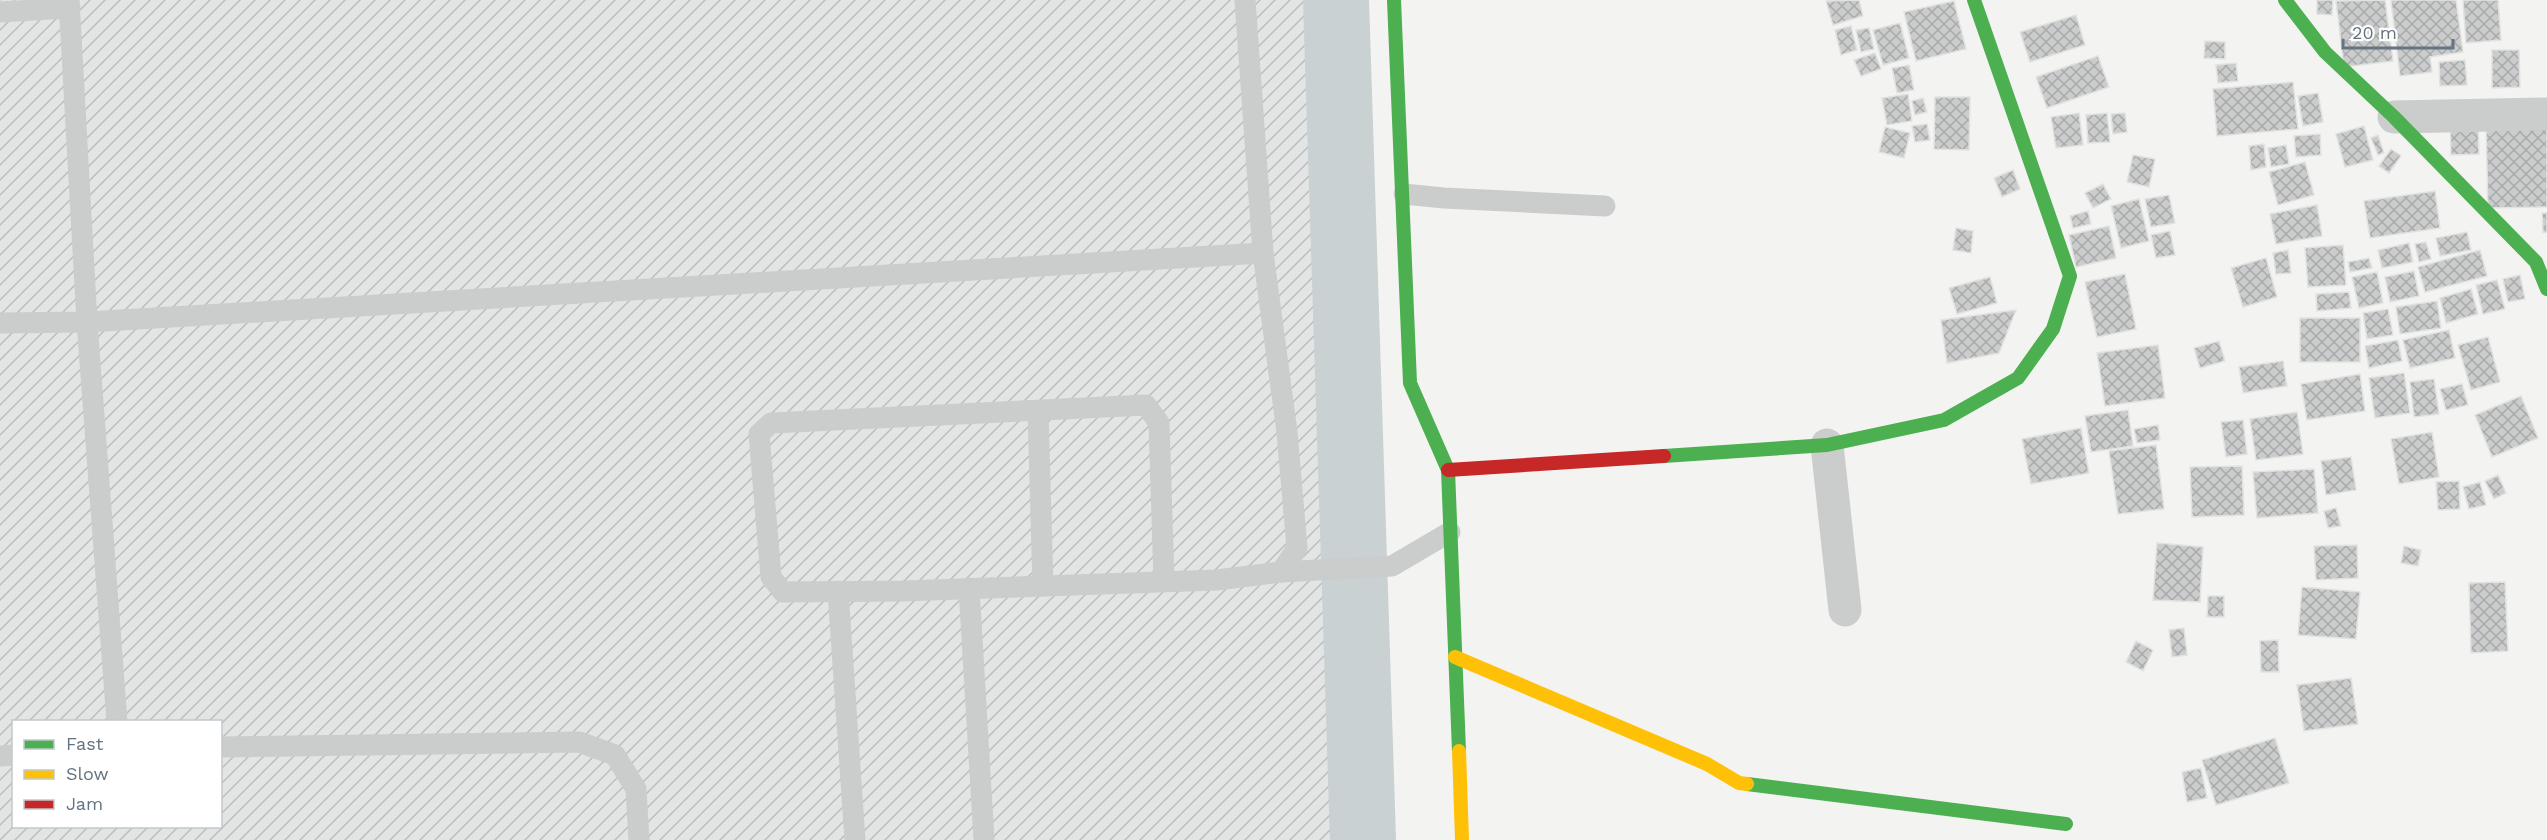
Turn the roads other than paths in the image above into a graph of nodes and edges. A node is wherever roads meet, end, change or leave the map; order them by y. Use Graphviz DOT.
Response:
graph roads {
  1 [pos="1245,0"];
  2 [pos="1394,0"];
  3 [pos="1974,0"];
  4 [pos="2285,0"];
  5 [pos="70,4"];
  6 [pos="0,12"];
  7 [pos="2547,114"];
  8 [pos="2394,117"];
  9 [pos="1404,194"];
  10 [pos="1605,206"];
  11 [pos="1263,253"];
  12 [pos="2547,289"];
  13 [pos="87,322"];
  14 [pos="0,323"];
  15 [pos="1038,411"];
  16 [pos="1827,445"];
  17 [pos="1448,470"];
  18 [pos="1450,532"];
  19 [pos="1281,572"];
  20 [pos="1164,582"];
  21 [pos="1043,586"];
  22 [pos="969,588"];
  23 [pos="838,591"];
  24 [pos="1845,610"];
  25 [pos="1455,657"];
  26 [pos="117,720"];
  27 [pos="222,747"];
  28 [pos="2066,824"];
  29 [pos="639,840"];
  30 [pos="855,840"];
  31 [pos="984,840"];
  32 [pos="1462,840"];
  1 -- 11 [label="lane"];
  2 -- 9 [label="street"];
  3 -- 16 [label="street"];
  4 -- 8 [label="street"];
  5 -- 6 [label="lane"];
  5 -- 13 [label="lane"];
  7 -- 8 [label="street"];
  8 -- 12 [label="street"];
  9 -- 10 [label="lane"];
  9 -- 17 [label="street"];
  11 -- 13 [label="lane"];
  11 -- 19 [label="lane"];
  13 -- 14 [label="lane"];
  13 -- 26 [label="lane"];
  15 -- 20 [label="lane"];
  15 -- 21 [label="lane"];
  15 -- 23 [label="lane"];
  16 -- 17 [label="street"];
  16 -- 24 [label="street"];
  17 -- 18 [label="street"];
  18 -- 19 [label="lane"];
  18 -- 25 [label="street"];
  19 -- 20 [label="lane"];
  20 -- 21 [label="lane"];
  21 -- 22 [label="lane"];
  22 -- 23 [label="lane"];
  22 -- 31 [label="lane"];
  23 -- 30 [label="lane"];
  25 -- 28 [label="street"];
  25 -- 32 [label="street"];
  27 -- 29 [label="lane"];
}
